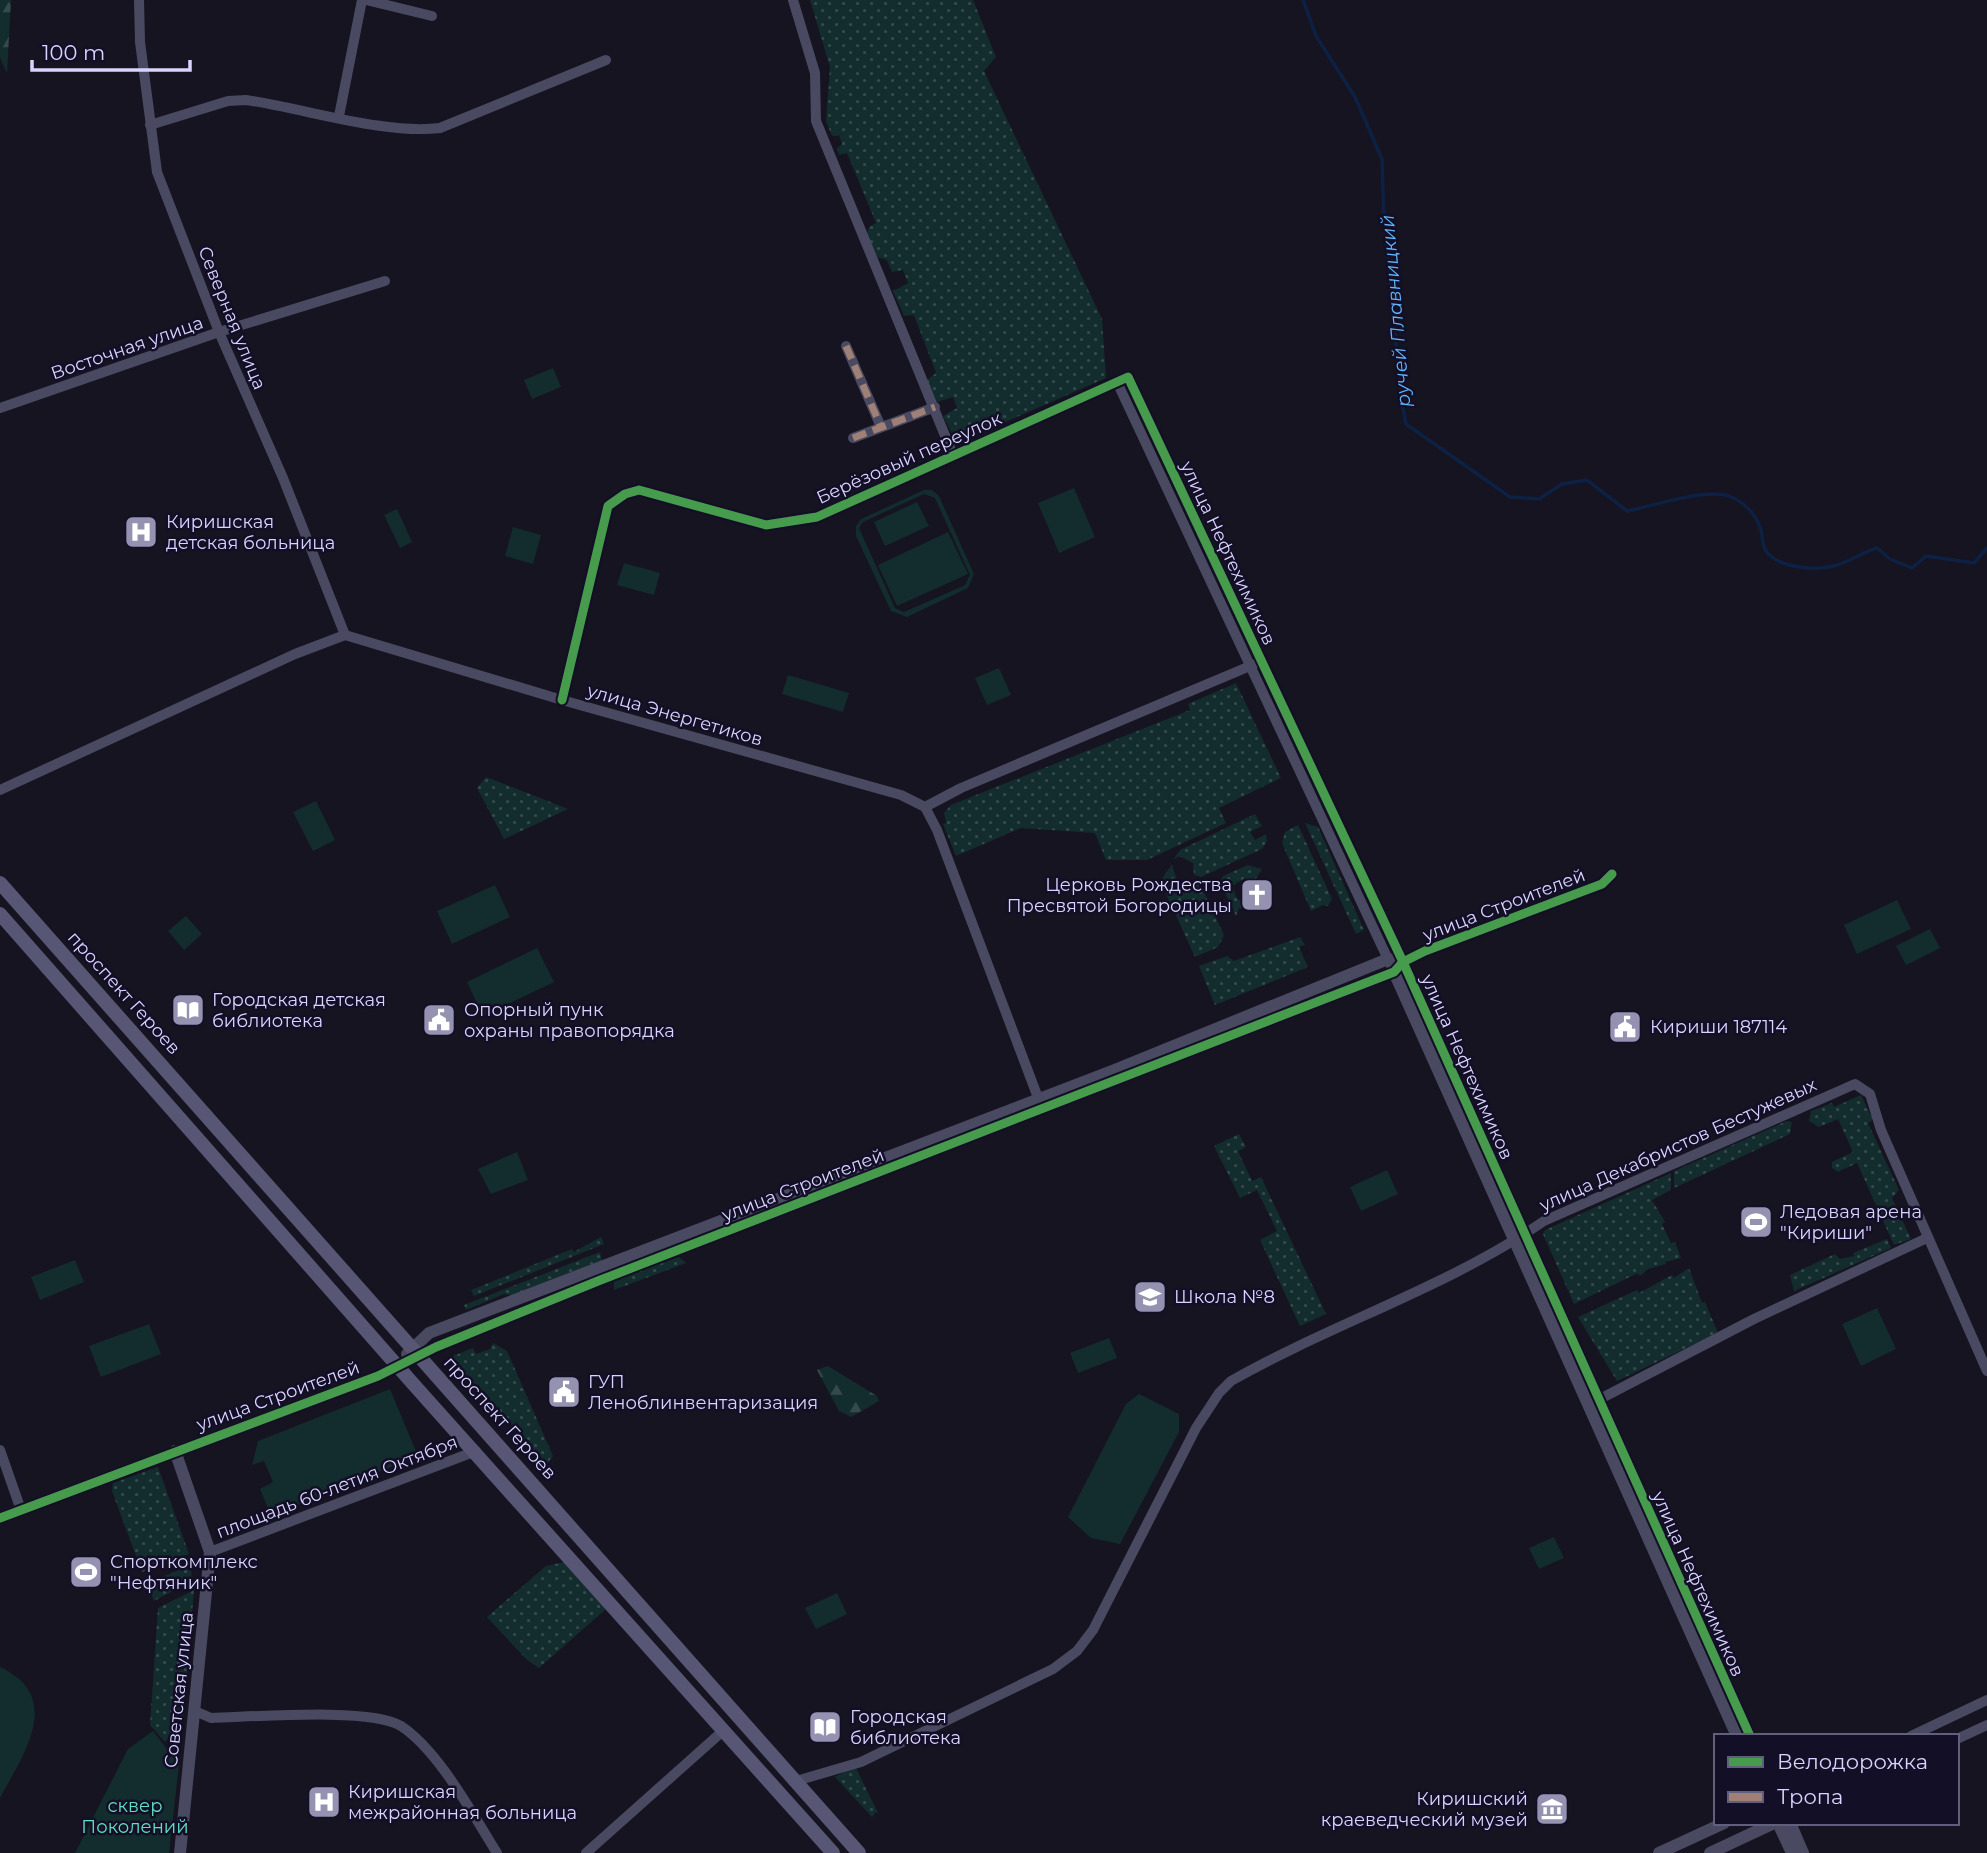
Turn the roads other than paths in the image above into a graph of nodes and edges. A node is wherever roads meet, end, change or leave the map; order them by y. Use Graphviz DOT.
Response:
graph roads {
  1 [pos="139,0"];
  2 [pos="364,0"];
  3 [pos="793,0"];
  4 [pos="432,16"];
  5 [pos="606,60"];
  6 [pos="339,116"];
  7 [pos="150,125"];
  8 [pos="385,281"];
  9 [pos="219,332"];
  10 [pos="846,346"];
  11 [pos="1123,380"];
  12 [pos="935,407"];
  13 [pos="0,408"];
  14 [pos="881,427"];
  15 [pos="853,438"];
  16 [pos="953,455"];
  17 [pos="345,635"];
  18 [pos="1262,662"];
  19 [pos="1251,667"];
  20 [pos="562,700"];
  21 [pos="0,790"];
  22 [pos="925,807"];
  23 [pos="1612,874"];
  24 [pos="0,883"];
  25 [pos="0,914"];
  26 [pos="1388,959"];
  27 [pos="1404,962"];
  28 [pos="1394,972"];
  29 [pos="1041,1104"];
  30 [pos="1520,1238"];
  31 [pos="1927,1238"];
  32 [pos="416,1352"];
  33 [pos="397,1365"];
  34 [pos="1987,1371"];
  35 [pos="1598,1400"];
  36 [pos="0,1450"];
  37 [pos="175,1451"];
  38 [pos="476,1451"];
  39 [pos="21,1510"];
  40 [pos="0,1518"];
  41 [pos="210,1552"];
  42 [pos="1987,1700"];
  43 [pos="195,1711"];
  44 [pos="1987,1725"];
  45 [pos="724,1730"];
  46 [pos="1736,1734"];
  47 [pos="1749,1734"];
  48 [pos="1914,1734"];
  49 [pos="1959,1738"];
  50 [pos="796,1781"];
  51 [pos="1720,1825"];
  52 [pos="1772,1825"];
  53 [pos="1777,1825"];
  54 [pos="1791,1825"];
  55 [pos="180,1853"];
  56 [pos="497,1853"];
  57 [pos="586,1853"];
  58 [pos="833,1853"];
  59 [pos="859,1853"];
  60 [pos="1659,1853"];
  61 [pos="1710,1853"];
  62 [pos="1793,1853"];
  63 [pos="1803,1853"];
  1 -- 7 [label="street, Северная улица"];
  2 -- 4 [label="street"];
  2 -- 6 [label="street"];
  3 -- 12 [label="street"];
  5 -- 6 [label="street"];
  6 -- 7 [label="street"];
  7 -- 9 [label="street, Северная улица"];
  8 -- 9 [label="street, Восточная улица"];
  9 -- 13 [label="street, Восточная улица"];
  9 -- 17 [label="street, Северная улица"];
  10 -- 14 [label="street"];
  11 -- 16 [label="street, Берёзовый переулок"];
  11 -- 18 [label="street, улица Нефтехимиков"];
  11 -- 19 [label="street"];
  12 -- 14 [label="street"];
  12 -- 16 [label="street"];
  14 -- 15 [label="street"];
  16 -- 20 [label="street, Берёзовый переулок"];
  17 -- 20 [label="street, улица Энергетиков"];
  17 -- 21 [label="street"];
  18 -- 19 [label="street"];
  18 -- 27 [label="street, улица Нефтехимиков"];
  19 -- 22 [label="street"];
  19 -- 26 [label="street"];
  20 -- 22 [label="street, улица Энергетиков"];
  22 -- 29 [label="street"];
  23 -- 27 [label="street, улица Строителей"];
  24 -- 32 [label="main road, проспект Героев"];
  25 -- 33 [label="main road"];
  26 -- 27 [label="street"];
  26 -- 28 [label="street"];
  26 -- 29 [label="street, улица Строителей"];
  27 -- 28 [label="street, улица Строителей"];
  27 -- 30 [label="street, улица Нефтехимиков"];
  28 -- 29 [label="street, улица Строителей"];
  28 -- 30 [label="street"];
  29 -- 32 [label="street, улица Строителей"];
  30 -- 31 [label="street, улица Декабристов Бестужевых"];
  30 -- 35 [label="street, улица Нефтехимиков"];
  30 -- 46 [label="street"];
  30 -- 50 [label="street, улица Декабристов Бестужевых"];
  31 -- 34 [label="street"];
  31 -- 35 [label="street"];
  32 -- 33 [label="street, улица Строителей"];
  32 -- 50 [label="main road, проспект Героев"];
  33 -- 37 [label="street, улица Строителей"];
  33 -- 38 [label="main road"];
  35 -- 47 [label="street, улица Нефтехимиков"];
  36 -- 39 [label="street"];
  37 -- 39 [label="street, улица Строителей"];
  37 -- 41 [label="street, Советская улица"];
  38 -- 41 [label="street, площадь 60-летия Октября"];
  38 -- 45 [label="main road"];
  39 -- 40 [label="street, улица Строителей"];
  41 -- 43 [label="street, Советская улица"];
  42 -- 48 [label="street"];
  43 -- 55 [label="street, Советская улица"];
  43 -- 56 [label="street"];
  44 -- 49 [label="street"];
  45 -- 57 [label="street"];
  45 -- 58 [label="main road"];
  50 -- 59 [label="main road, проспект Героев"];
  51 -- 60 [label="street"];
  52 -- 61 [label="street"];
  53 -- 62 [label="street"];
  54 -- 63 [label="street"];
}
